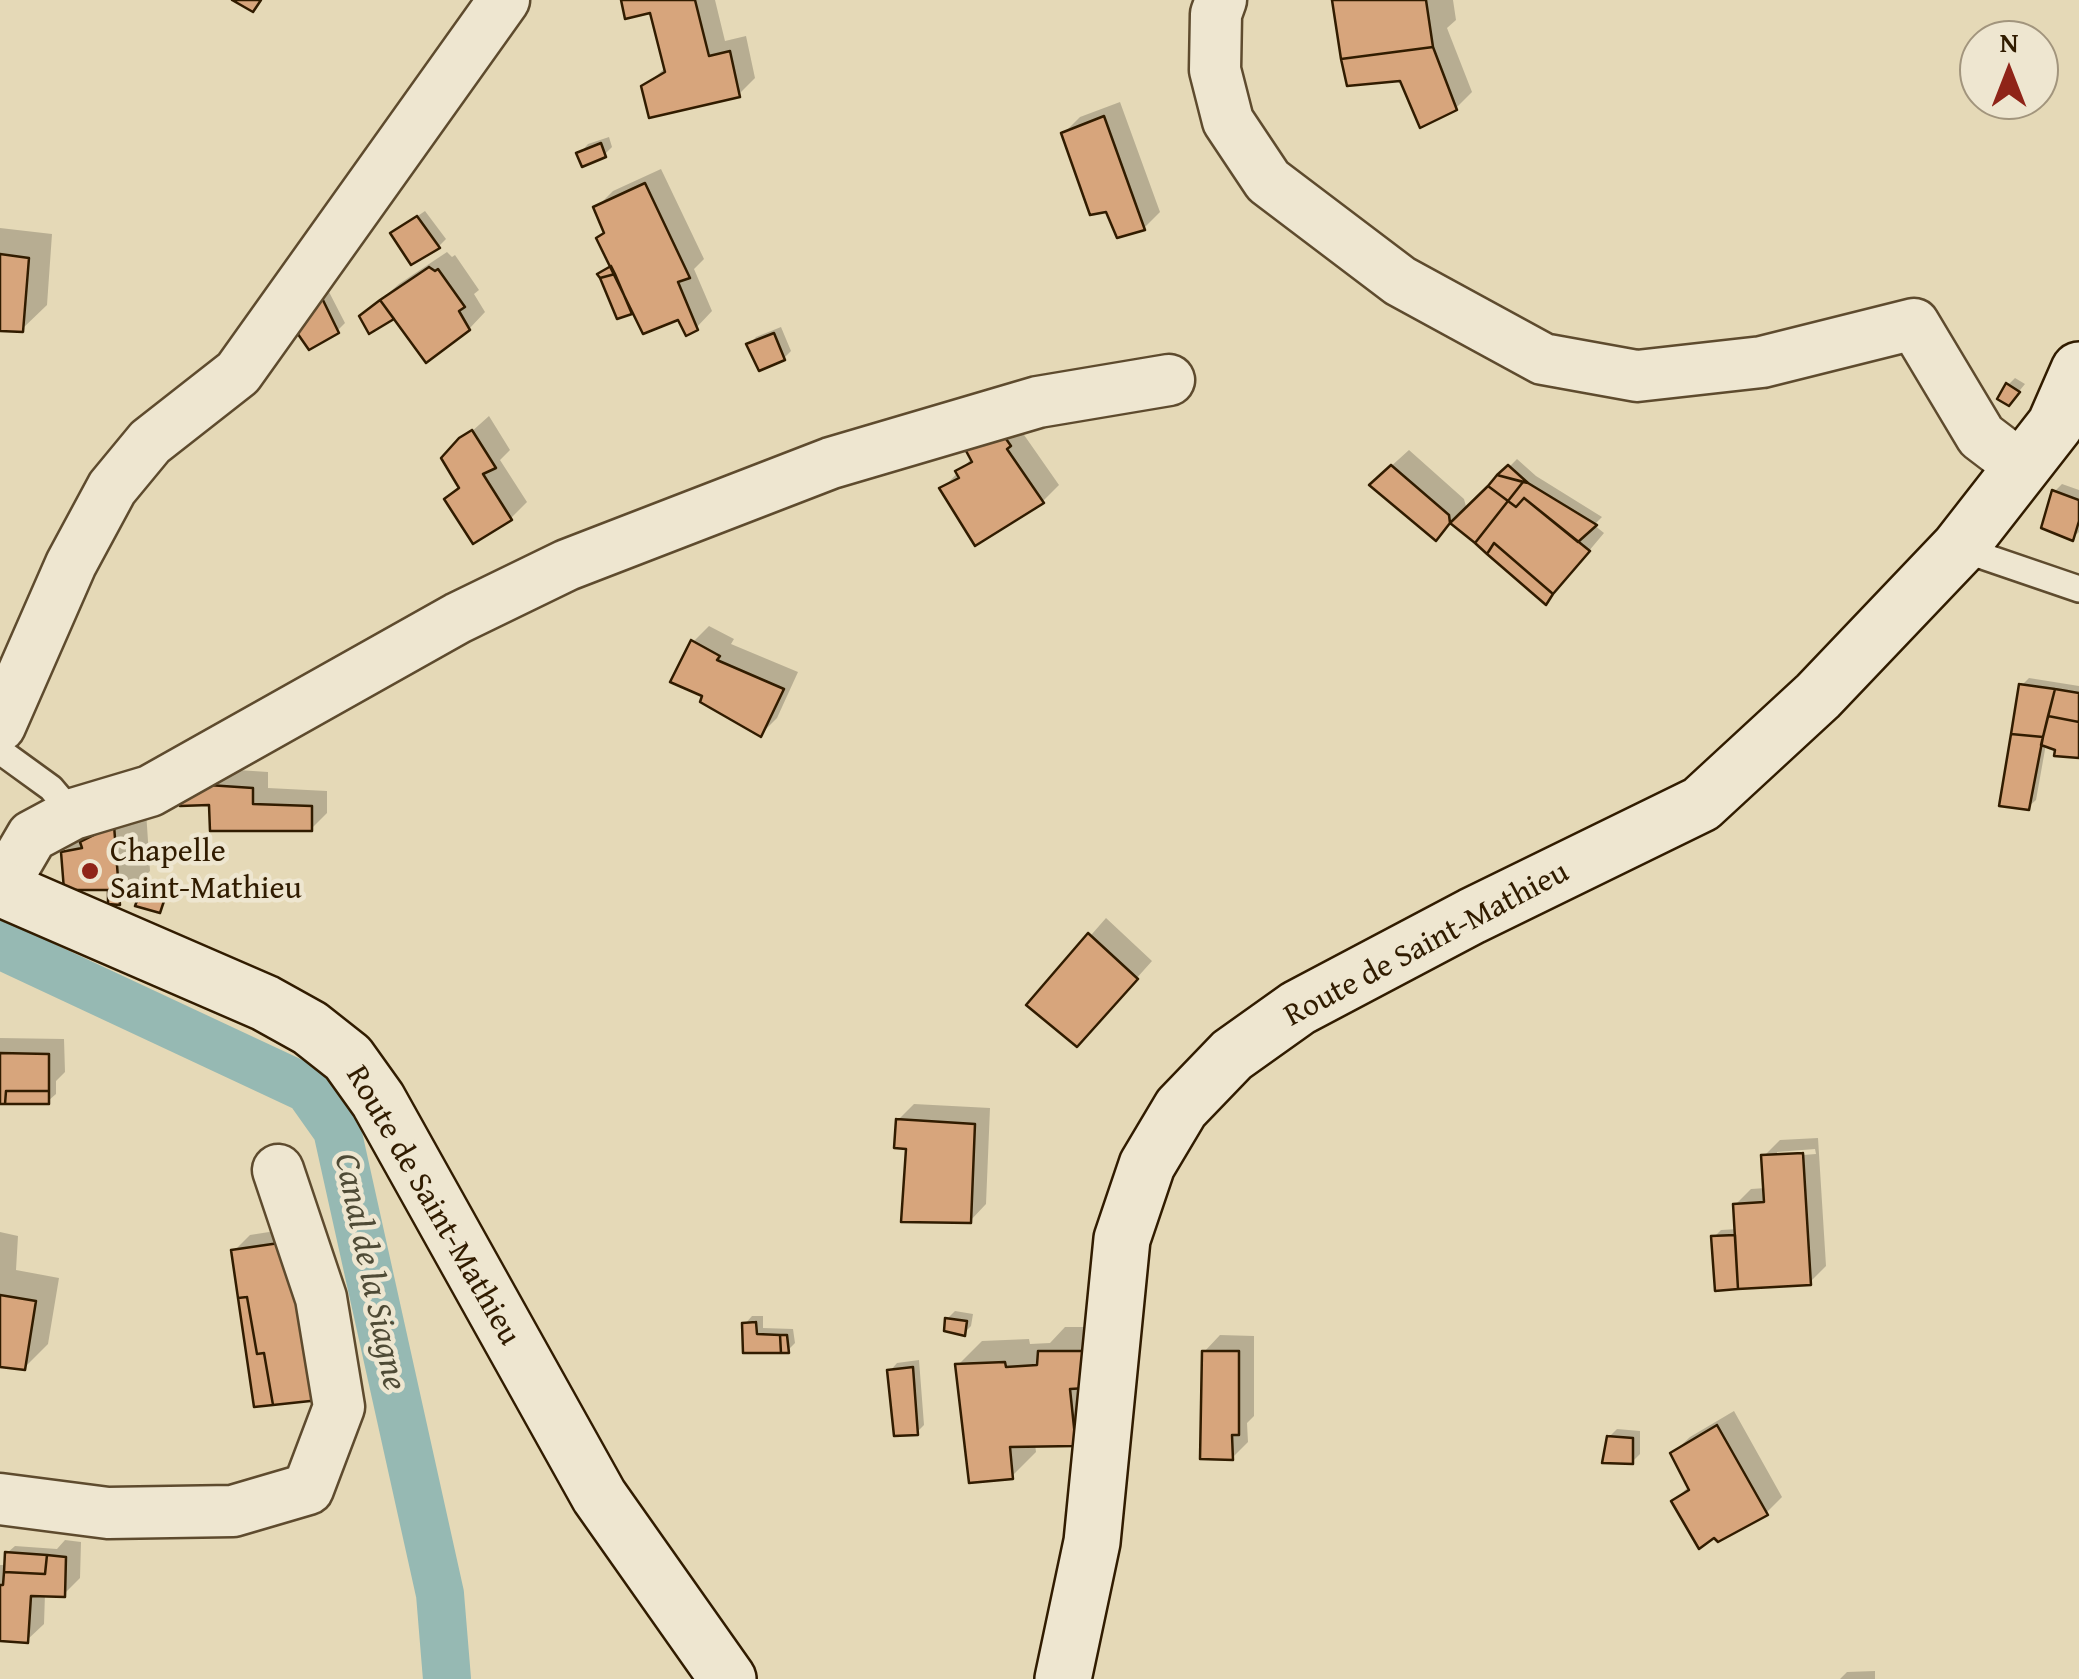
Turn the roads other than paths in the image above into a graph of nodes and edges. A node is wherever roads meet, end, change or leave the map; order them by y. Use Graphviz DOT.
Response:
graph roads {
  1 [pos="504,0"];
  2 [pos="1221,0"];
  3 [pos="2079,370"];
  4 [pos="1169,380"];
  5 [pos="2023,468"];
  6 [pos="1959,548"];
  7 [pos="2079,589"];
  8 [pos="0,726"];
  9 [pos="0,752"];
  10 [pos="73,814"];
  11 [pos="0,889"];
  12 [pos="278,1170"];
  13 [pos="0,1499"];
  14 [pos="728,1679"];
  15 [pos="1063,1679"];
  1 -- 8 [label="street"];
  2 -- 5 [label="street"];
  3 -- 5 [label="street, Route de Saint-Mathieu"];
  4 -- 10 [label="street"];
  5 -- 6 [label="street, Route de Saint-Mathieu"];
  6 -- 7 [label="lane"];
  6 -- 15 [label="street, Route de Saint-Mathieu"];
  9 -- 10 [label="lane"];
  10 -- 11 [label="street"];
  11 -- 14 [label="street, Route de Saint-Mathieu"];
  12 -- 13 [label="street"];
}
